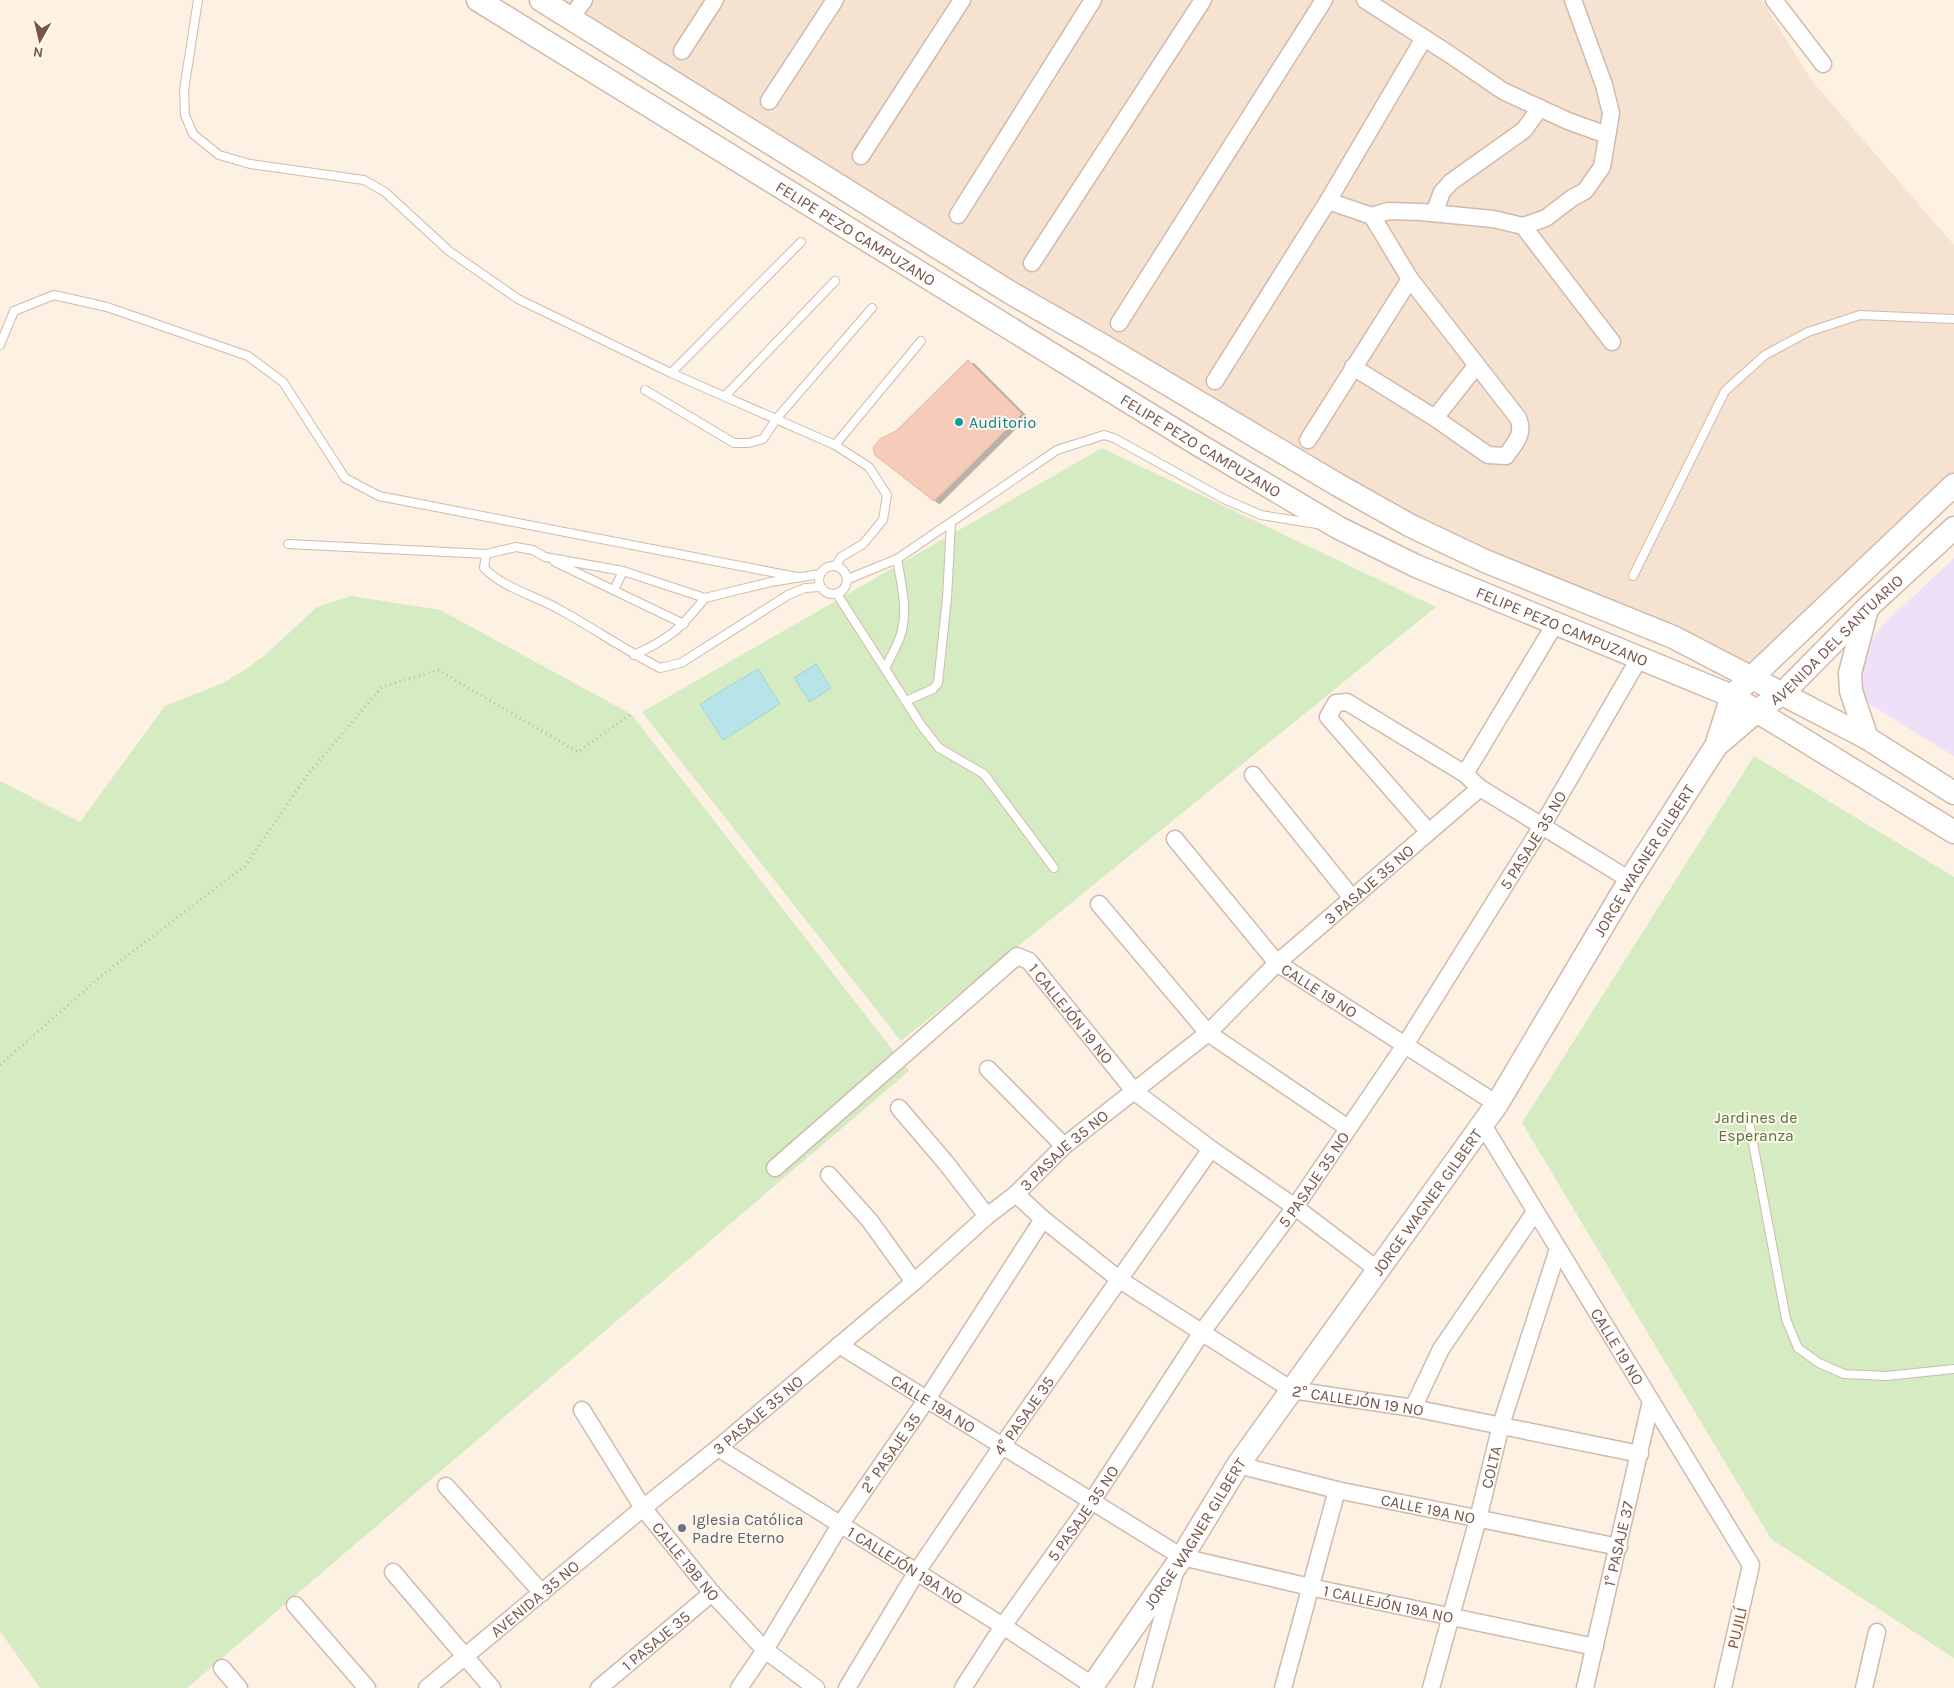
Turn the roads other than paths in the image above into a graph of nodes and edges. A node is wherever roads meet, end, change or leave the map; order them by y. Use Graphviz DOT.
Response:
graph roads {
  1 [pos="198,0"];
  2 [pos="478,0"];
  3 [pos="541,0"];
  4 [pos="584,0"];
  5 [pos="716,0"];
  6 [pos="834,0"];
  7 [pos="962,0"];
  8 [pos="1093,0"];
  9 [pos="1203,0"];
  10 [pos="1324,0"];
  11 [pos="1365,0"];
  12 [pos="1573,0"];
  13 [pos="1774,0"];
  14 [pos="571,18"];
  15 [pos="1424,38"];
  16 [pos="682,51"];
  17 [pos="1823,64"];
  18 [pos="769,100"];
  19 [pos="1540,108"];
  20 [pos="1607,135"];
  21 [pos="861,156"];
  22 [pos="1328,202"];
  23 [pos="1434,213"];
  24 [pos="958,215"];
  25 [pos="1372,216"];
  26 [pos="1523,226"];
  27 [pos="801,242"];
  28 [pos="1032,263"];
  29 [pos="1410,279"];
  30 [pos="835,281"];
  31 [pos="872,308"];
  32 [pos="1954,319"];
  33 [pos="1119,323"];
  34 [pos="921,341"];
  35 [pos="1612,342"];
  36 [pos="0,345"];
  37 [pos="1476,366"];
  38 [pos="1353,367"];
  39 [pos="671,372"];
  40 [pos="1215,381"];
  41 [pos="645,390"];
  42 [pos="726,396"];
  43 [pos="777,418"];
  44 [pos="1435,418"];
  45 [pos="1308,440"];
  46 [pos="835,445"];
  47 [pos="1954,485"];
  48 [pos="951,523"];
  49 [pos="1339,528"];
  50 [pos="1954,528"];
  51 [pos="288,544"];
  52 [pos="486,554"];
  53 [pos="545,557"];
  54 [pos="897,559"];
  55 [pos="836,566"];
  56 [pos="623,571"];
  57 [pos="820,574"];
  58 [pos="1633,576"];
  59 [pos="797,577"];
  60 [pos="848,579"];
  61 [pos="820,587"];
  62 [pos="614,590"];
  63 [pos="837,594"];
  64 [pos="705,598"];
  65 [pos="1868,607"];
  66 [pos="684,624"];
  67 [pos="1555,624"];
  68 [pos="634,655"];
  69 [pos="1640,657"];
  70 [pos="885,669"];
  71 [pos="1750,677"];
  72 [pos="1783,693"];
  73 [pos="1732,696"];
  74 [pos="906,701"];
  75 [pos="1758,710"];
  76 [pos="1867,738"];
  77 [pos="1716,746"];
  78 [pos="1465,774"];
  79 [pos="1253,776"];
  80 [pos="1480,788"];
  81 [pos="1954,793"];
  82 [pos="1542,826"];
  83 [pos="1428,831"];
  84 [pos="1954,832"];
  85 [pos="1175,839"];
  86 [pos="1054,868"];
  87 [pos="1630,880"];
  88 [pos="1352,898"];
  89 [pos="1099,904"];
  90 [pos="1277,963"];
  91 [pos="1208,1033"];
  92 [pos="1405,1046"];
  93 [pos="988,1069"];
  94 [pos="1135,1092"];
  95 [pos="1497,1104"];
  96 [pos="898,1108"];
  97 [pos="1483,1125"];
  98 [pos="1750,1127"];
  99 [pos="1348,1128"];
  100 [pos="1064,1146"];
  101 [pos="1211,1149"];
  102 [pos="775,1168"];
  103 [pos="829,1174"];
  104 [pos="1016,1194"];
  105 [pos="1295,1207"];
  106 [pos="1535,1212"];
  107 [pos="987,1216"];
  108 [pos="1043,1219"];
  109 [pos="1558,1249"];
  110 [pos="1378,1270"];
  111 [pos="1120,1280"];
  112 [pos="914,1282"];
  113 [pos="1202,1332"];
  114 [pos="839,1345"];
  115 [pos="1954,1369"];
  116 [pos="1292,1390"];
  117 [pos="926,1399"];
  118 [pos="1651,1401"];
  119 [pos="1413,1408"];
  120 [pos="582,1410"];
  121 [pos="1501,1425"];
  122 [pos="1002,1446"];
  123 [pos="718,1448"];
  124 [pos="1640,1454"];
  125 [pos="1238,1465"];
  126 [pos="446,1486"];
  127 [pos="1337,1490"];
  128 [pos="1092,1501"];
  129 [pos="643,1508"];
  130 [pos="1478,1519"];
  131 [pos="840,1525"];
  132 [pos="1619,1547"];
  133 [pos="1180,1560"];
  134 [pos="1752,1568"];
  135 [pos="393,1572"];
  136 [pos="916,1573"];
  137 [pos="1310,1587"];
  138 [pos="542,1593"];
  139 [pos="712,1593"];
  140 [pos="296,1604"];
  141 [pos="1452,1616"];
  142 [pos="1003,1626"];
  143 [pos="1876,1632"];
  144 [pos="1595,1647"];
  145 [pos="765,1650"];
  146 [pos="465,1658"];
  147 [pos="222,1668"];
  148 [pos="1092,1687"];
  149 [pos="239,1688"];
  150 [pos="367,1688"];
  151 [pos="427,1688"];
  152 [pos="492,1688"];
  153 [pos="599,1688"];
  154 [pos="739,1688"];
  155 [pos="816,1688"];
  156 [pos="847,1688"];
  157 [pos="963,1688"];
  158 [pos="1143,1688"];
  159 [pos="1283,1688"];
  160 [pos="1431,1688"];
  161 [pos="1585,1688"];
  162 [pos="1723,1688"];
  163 [pos="1864,1688"];
  1 -- 39 [label="lane"];
  2 -- 49 [label="main road, FELIPE PEZO CAMPUZANO"];
  3 -- 14 [label="main road, FELIPE PEZO CAMPUZANO"];
  4 -- 14 [label="street"];
  5 -- 16 [label="street"];
  6 -- 18 [label="street"];
  7 -- 21 [label="street"];
  8 -- 24 [label="street"];
  9 -- 28 [label="street"];
  10 -- 33 [label="street"];
  11 -- 15 [label="street"];
  12 -- 20 [label="street"];
  13 -- 17 [label="street"];
  14 -- 71 [label="main road, FELIPE PEZO CAMPUZANO"];
  15 -- 19 [label="street"];
  15 -- 22 [label="street"];
  19 -- 20 [label="street"];
  19 -- 23 [label="street"];
  20 -- 26 [label="street"];
  22 -- 25 [label="street"];
  22 -- 40 [label="street"];
  23 -- 25 [label="street"];
  23 -- 26 [label="street"];
  25 -- 29 [label="street"];
  26 -- 35 [label="street"];
  27 -- 39 [label="lane"];
  29 -- 37 [label="street"];
  29 -- 38 [label="street"];
  30 -- 42 [label="lane"];
  31 -- 43 [label="lane"];
  32 -- 58 [label="lane"];
  34 -- 46 [label="lane"];
  36 -- 59 [label="lane"];
  37 -- 44 [label="street"];
  37 -- 44 [label="street"];
  38 -- 44 [label="street"];
  38 -- 45 [label="street"];
  39 -- 42 [label="lane"];
  41 -- 43 [label="lane"];
  42 -- 43 [label="lane"];
  43 -- 46 [label="lane"];
  46 -- 55 [label="lane"];
  47 -- 71 [label="main road, AVENIDA DEL SANTUARIO"];
  48 -- 49 [label="lane"];
  48 -- 54 [label="lane"];
  48 -- 74 [label="lane"];
  49 -- 67 [label="main road, FELIPE PEZO CAMPUZANO"];
  50 -- 65 [label="main road, AVENIDA DEL SANTUARIO"];
  51 -- 52 [label="lane"];
  52 -- 53 [label="lane"];
  52 -- 68 [label="lane"];
  53 -- 56 [label="lane"];
  53 -- 62 [label="lane"];
  54 -- 60 [label="lane"];
  54 -- 70 [label="lane"];
  55 -- 57 [label="lane"];
  55 -- 60 [label="lane"];
  56 -- 62 [label="lane"];
  56 -- 64 [label="lane"];
  57 -- 59 [label="lane"];
  57 -- 61 [label="lane"];
  59 -- 64 [label="lane"];
  60 -- 63 [label="lane"];
  61 -- 63 [label="lane"];
  61 -- 68 [label="lane"];
  62 -- 66 [label="lane"];
  63 -- 70 [label="lane"];
  64 -- 66 [label="lane"];
  65 -- 72 [label="main road, AVENIDA DEL SANTUARIO"];
  65 -- 76 [label="main road"];
  66 -- 68 [label="lane"];
  67 -- 69 [label="main road, FELIPE PEZO CAMPUZANO"];
  67 -- 78 [label="street"];
  69 -- 73 [label="main road, FELIPE PEZO CAMPUZANO"];
  69 -- 82 [label="street, 5 PASAJE 35 NO"];
  70 -- 74 [label="lane"];
  71 -- 72 [label="main road, FELIPE PEZO CAMPUZANO"];
  71 -- 73 [label="main road, AVENIDA DEL SANTUARIO"];
  72 -- 75 [label="main road, AVENIDA DEL SANTUARIO"];
  72 -- 76 [label="main road, FELIPE PEZO CAMPUZANO"];
  73 -- 75 [label="main road, FELIPE PEZO CAMPUZANO"];
  73 -- 77 [label="main road, JORGE WAGNER GILBERT"];
  74 -- 86 [label="lane"];
  75 -- 77 [label="main road, AVENIDA DEL SANTUARIO"];
  75 -- 84 [label="main road, FELIPE PEZO CAMPUZANO"];
  76 -- 81 [label="main road, FELIPE PEZO CAMPUZANO"];
  77 -- 87 [label="main road, JORGE WAGNER GILBERT"];
  78 -- 80 [label="street"];
  78 -- 83 [label="street"];
  79 -- 88 [label="street"];
  80 -- 82 [label="street"];
  80 -- 83 [label="street, 3 PASAJE 35 NO"];
  82 -- 87 [label="street"];
  82 -- 92 [label="street, 5 PASAJE 35 NO"];
  83 -- 88 [label="street, 3 PASAJE 35 NO"];
  85 -- 90 [label="street, CALLE 19 NO"];
  87 -- 95 [label="main road, JORGE WAGNER GILBERT"];
  88 -- 90 [label="street, 3 PASAJE 35 NO"];
  89 -- 91 [label="street"];
  90 -- 91 [label="street, 3 PASAJE 35 NO"];
  90 -- 92 [label="street, CALLE 19 NO"];
  91 -- 94 [label="street, 3 PASAJE 35 NO"];
  91 -- 99 [label="street"];
  92 -- 95 [label="street, CALLE 19 NO"];
  92 -- 99 [label="street, 5 PASAJE 35 NO"];
  93 -- 100 [label="street"];
  94 -- 100 [label="street, 3 PASAJE 35 NO"];
  94 -- 101 [label="street, 1 CALLEJÓN 19 NO"];
  94 -- 102 [label="street, 1 CALLEJÓN 19 NO"];
  95 -- 97 [label="main road, JORGE WAGNER GILBERT"];
  96 -- 107 [label="street"];
  97 -- 106 [label="street, CALLE 19 NO"];
  97 -- 110 [label="main road, JORGE WAGNER GILBERT"];
  98 -- 115 [label="lane"];
  99 -- 105 [label="street, 5 PASAJE 35 NO"];
  100 -- 104 [label="street, 3 PASAJE 35 NO"];
  101 -- 105 [label="street, 1 CALLEJÓN 19 NO"];
  101 -- 111 [label="street, 4° PASAJE 35"];
  103 -- 112 [label="street"];
  104 -- 107 [label="street, 3 PASAJE 35 NO"];
  104 -- 108 [label="street, 2° CALLEJÓN 19 NO"];
  105 -- 110 [label="street, 1 CALLEJÓN 19 NO"];
  105 -- 113 [label="street, 5 PASAJE 35 NO"];
  106 -- 109 [label="street, CALLE 19 NO"];
  106 -- 119 [label="street"];
  107 -- 112 [label="street, 3 PASAJE 35 NO"];
  108 -- 111 [label="street, 2° CALLEJÓN 19 NO"];
  108 -- 117 [label="street, 2° PASAJE 35"];
  109 -- 118 [label="street, CALLE 19 NO"];
  109 -- 121 [label="street, COLTA"];
  110 -- 116 [label="main road, JORGE WAGNER GILBERT"];
  111 -- 113 [label="street, 2° CALLEJÓN 19 NO"];
  111 -- 122 [label="street, 4° PASAJE 35"];
  112 -- 114 [label="street, 3 PASAJE 35 NO"];
  113 -- 116 [label="street, 2° CALLEJÓN 19 NO"];
  113 -- 128 [label="street, 5 PASAJE 35 NO"];
  114 -- 117 [label="street, CALLE 19A NO"];
  114 -- 123 [label="street, 3 PASAJE 35 NO"];
  116 -- 119 [label="street, 2° CALLEJÓN 19 NO"];
  116 -- 125 [label="main road, JORGE WAGNER GILBERT"];
  117 -- 122 [label="street, CALLE 19A NO"];
  117 -- 131 [label="street, 2° PASAJE 35"];
  118 -- 124 [label="street, 1° PASAJE 37"];
  118 -- 134 [label="street, CALLE 19 NO"];
  119 -- 121 [label="street, 2° CALLEJÓN 19 NO"];
  120 -- 129 [label="street, CALLE 19B NO"];
  121 -- 124 [label="street, 2° CALLEJÓN 19 NO"];
  121 -- 130 [label="street, COLTA"];
  122 -- 128 [label="street, CALLE 19A NO"];
  122 -- 136 [label="street, 4° PASAJE 35"];
  123 -- 129 [label="street, 3 PASAJE 35 NO"];
  123 -- 131 [label="street, 1 CALLEJÓN 19A NO"];
  124 -- 132 [label="street, 1° PASAJE 37"];
  125 -- 127 [label="street, CALLE 19A NO"];
  125 -- 133 [label="main road, JORGE WAGNER GILBERT"];
  126 -- 138 [label="street"];
  127 -- 130 [label="street, CALLE 19A NO"];
  127 -- 137 [label="street"];
  128 -- 133 [label="street, CALLE 19A NO"];
  128 -- 142 [label="street, 5 PASAJE 35 NO"];
  129 -- 138 [label="street, AVENIDA 35 NO"];
  129 -- 139 [label="street, CALLE 19B NO"];
  130 -- 132 [label="street, CALLE 19A NO"];
  130 -- 141 [label="street, COLTA"];
  131 -- 136 [label="street, 1 CALLEJÓN 19A NO"];
  131 -- 145 [label="street, 2° PASAJE 35"];
  132 -- 144 [label="street, 1° PASAJE 37"];
  133 -- 137 [label="street, 1 CALLEJÓN 19A NO"];
  133 -- 148 [label="main road, JORGE WAGNER GILBERT"];
  133 -- 158 [label="street"];
  134 -- 162 [label="street, PUJILÍ"];
  135 -- 146 [label="street"];
  136 -- 142 [label="street, 1 CALLEJÓN 19A NO"];
  136 -- 156 [label="street, 4° PASAJE 35"];
  137 -- 141 [label="street, 1 CALLEJÓN 19A NO"];
  137 -- 159 [label="street"];
  138 -- 146 [label="street, AVENIDA 35 NO"];
  139 -- 145 [label="street, CALLE 19B NO"];
  139 -- 153 [label="street, 1 PASAJE 35"];
  140 -- 150 [label="street"];
  141 -- 144 [label="street, 1 CALLEJÓN 19A NO"];
  141 -- 160 [label="street, COLTA"];
  142 -- 148 [label="street, 1 CALLEJÓN 19A NO"];
  142 -- 157 [label="street, 5 PASAJE 35 NO"];
  143 -- 163 [label="street"];
  144 -- 161 [label="street, 1° PASAJE 37"];
  145 -- 154 [label="street, 2° PASAJE 35"];
  145 -- 155 [label="street, CALLE 19B NO"];
  146 -- 151 [label="street, AVENIDA 35 NO"];
  146 -- 152 [label="street"];
  147 -- 149 [label="street"];
}
